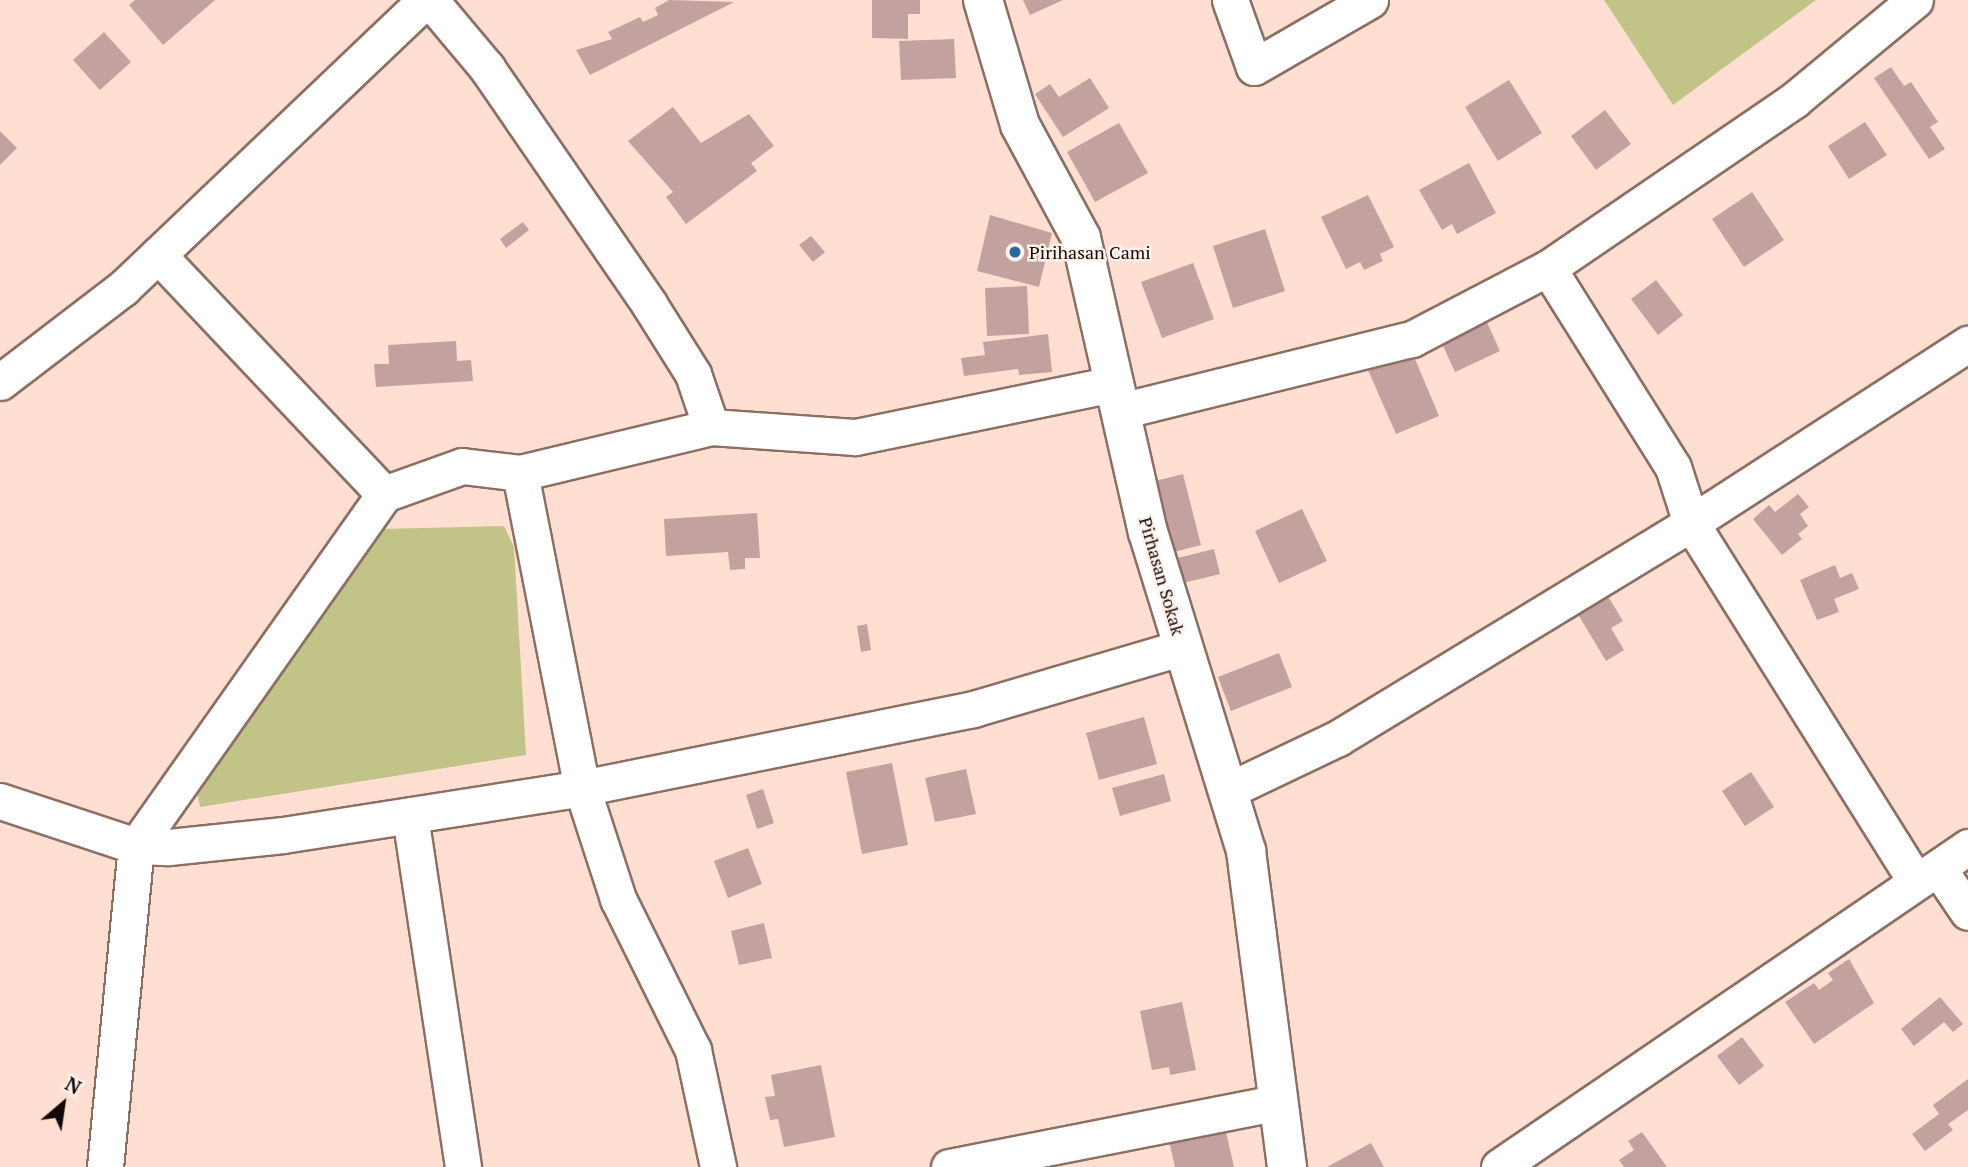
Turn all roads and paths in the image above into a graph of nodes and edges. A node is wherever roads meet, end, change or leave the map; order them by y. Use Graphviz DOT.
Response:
graph roads {
  1 [pos="428,0"];
  2 [pos="983,0"];
  3 [pos="1230,0"];
  4 [pos="1370,0"];
  5 [pos="1915,0"];
  6 [pos="158,255"];
  7 [pos="1548,268"];
  8 [pos="1968,344"];
  9 [pos="0,382"];
  10 [pos="1117,398"];
  11 [pos="711,427"];
  12 [pos="520,473"];
  13 [pos="384,494"];
  14 [pos="1691,523"];
  15 [pos="1183,647"];
  16 [pos="582,788"];
  17 [pos="1227,791"];
  18 [pos="0,802"];
  19 [pos="410,816"];
  20 [pos="136,846"];
  21 [pos="1968,847"];
  22 [pos="1927,874"];
  23 [pos="1968,912"];
  24 [pos="1279,1102"];
  25 [pos="105,1167"];
  26 [pos="463,1167"];
  27 [pos="718,1167"];
  28 [pos="950,1167"];
  29 [pos="1287,1167"];
  30 [pos="1499,1167"];
  1 -- 6 [label="street"];
  1 -- 11 [label="street"];
  2 -- 10 [label="street, Pirhasan Sokak"];
  3 -- 4 [label="street"];
  5 -- 7 [label="street"];
  6 -- 9 [label="street"];
  6 -- 13 [label="street"];
  7 -- 10 [label="street"];
  7 -- 14 [label="street"];
  8 -- 14 [label="street"];
  10 -- 11 [label="street"];
  10 -- 15 [label="street, Pirhasan Sokak"];
  11 -- 12 [label="street"];
  12 -- 13 [label="street"];
  12 -- 16 [label="street"];
  13 -- 20 [label="street"];
  14 -- 17 [label="street"];
  14 -- 22 [label="street"];
  15 -- 16 [label="street"];
  15 -- 17 [label="street, Pirhasan Sokak"];
  16 -- 19 [label="street"];
  16 -- 27 [label="street"];
  17 -- 24 [label="street, Pirhasan Sokak"];
  18 -- 20 [label="street"];
  19 -- 20 [label="street"];
  19 -- 26 [label="street"];
  20 -- 25 [label="street"];
  21 -- 22 [label="street"];
  22 -- 23 [label="street"];
  22 -- 30 [label="street"];
  24 -- 28 [label="street"];
  24 -- 29 [label="street, Pirhasan Sokak"];
}
